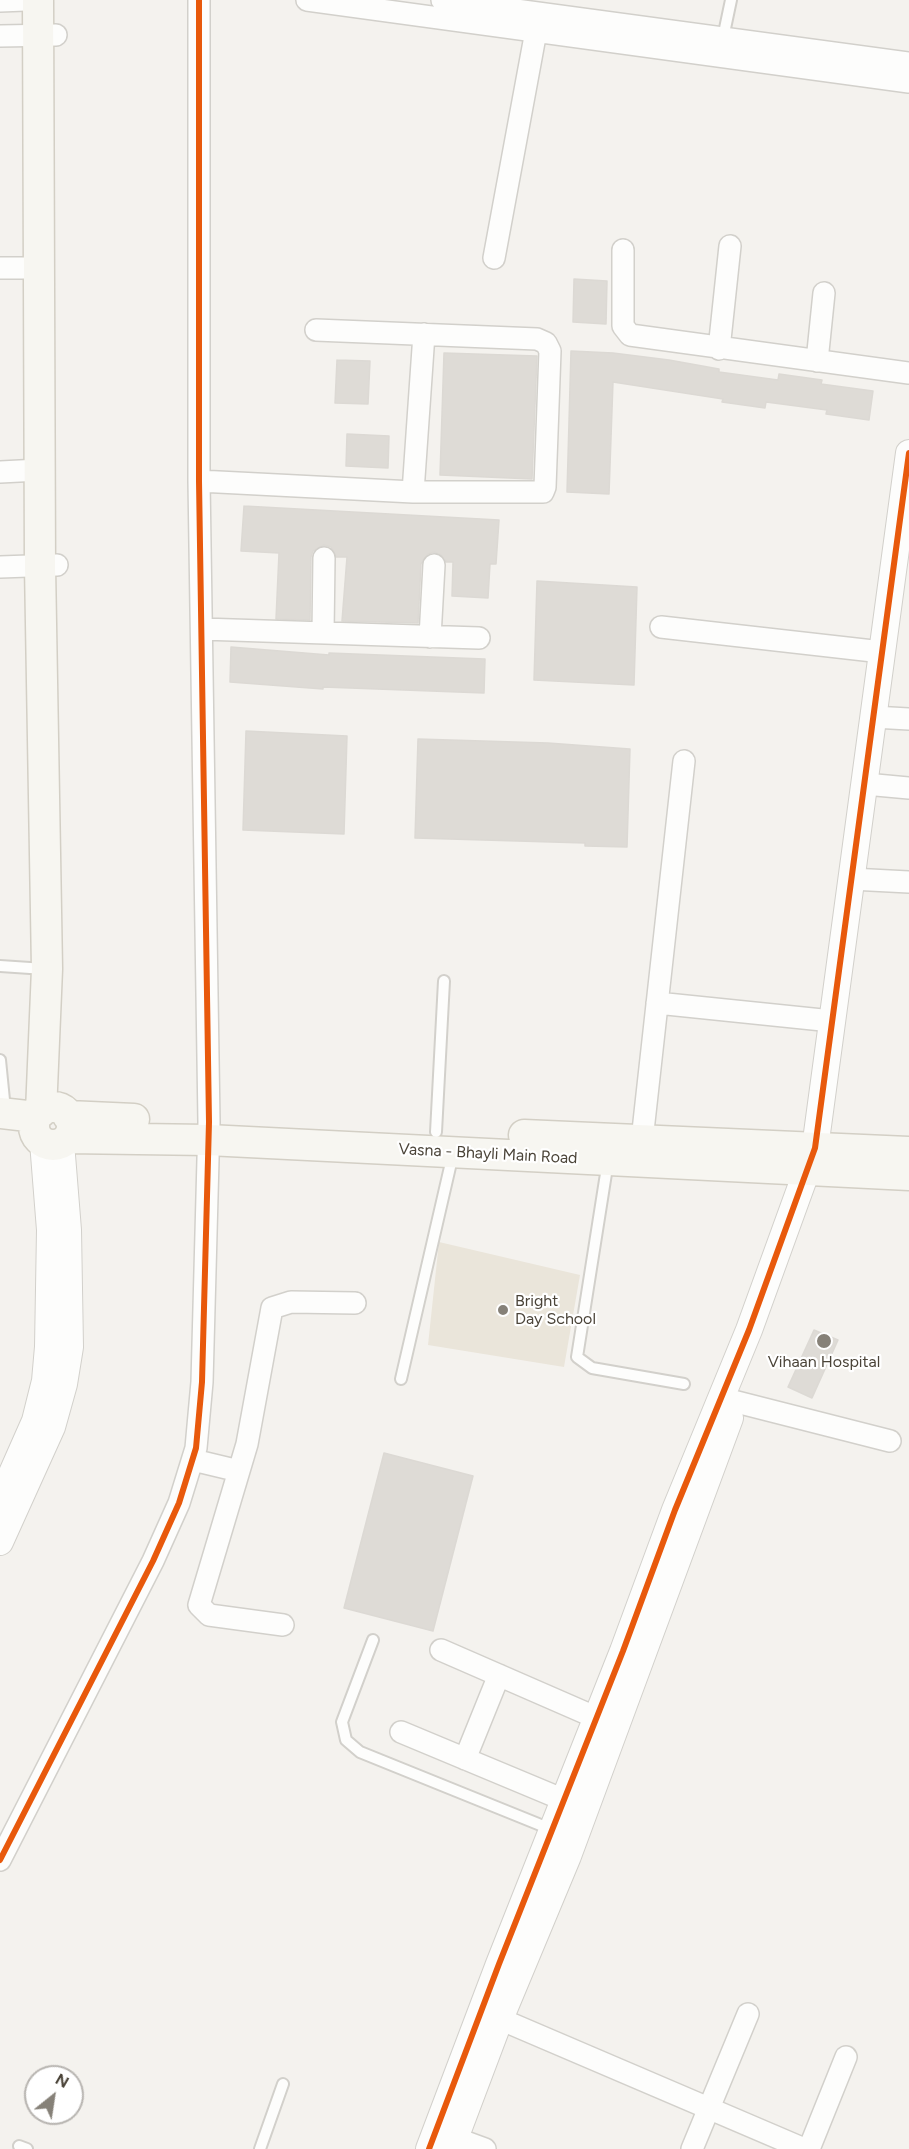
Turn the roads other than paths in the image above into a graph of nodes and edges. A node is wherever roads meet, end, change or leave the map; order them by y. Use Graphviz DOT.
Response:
graph roads {
  1 [pos="26,0"];
  2 [pos="38,0"];
  3 [pos="54,0"];
  4 [pos="199,0"];
  5 [pos="307,0"];
  6 [pos="442,0"];
  7 [pos="731,0"];
  8 [pos="0,1"];
  9 [pos="536,31"];
  10 [pos="48,35"];
  11 [pos="0,36"];
  12 [pos="723,38"];
  13 [pos="909,63"];
  14 [pos="909,82"];
  15 [pos="730,246"];
  16 [pos="623,250"];
  17 [pos="494,258"];
  18 [pos="0,268"];
  19 [pos="39,268"];
  20 [pos="824,293"];
  21 [pos="316,330"];
  22 [pos="423,334"];
  23 [pos="719,349"];
  24 [pos="817,361"];
  25 [pos="909,373"];
  26 [pos="909,453"];
  27 [pos="39,470"];
  28 [pos="0,472"];
  29 [pos="199,481"];
  30 [pos="413,492"];
  31 [pos="909,544"];
  32 [pos="324,558"];
  33 [pos="48,565"];
  34 [pos="434,565"];
  35 [pos="0,567"];
  36 [pos="661,627"];
  37 [pos="201,629"];
  38 [pos="322,633"];
  39 [pos="430,637"];
  40 [pos="479,638"];
  41 [pos="882,652"];
  42 [pos="889,718"];
  43 [pos="684,761"];
  44 [pos="909,778"];
  45 [pos="876,779"];
  46 [pos="909,788"];
  47 [pos="858,879"];
  48 [pos="909,882"];
  49 [pos="0,966"];
  50 [pos="47,969"];
  51 [pos="444,981"];
  52 [pos="657,1003"];
  53 [pos="832,1021"];
  54 [pos="0,1060"];
  55 [pos="2,1118"];
  56 [pos="51,1126"];
  57 [pos="209,1131"];
  58 [pos="642,1140"];
  59 [pos="444,1142"];
  60 [pos="909,1152"];
  61 [pos="819,1159"];
  62 [pos="608,1160"];
  63 [pos="909,1174"];
  64 [pos="355,1303"];
  65 [pos="401,1378"];
  66 [pos="684,1384"];
  67 [pos="728,1401"];
  68 [pos="890,1441"];
  69 [pos="193,1460"];
  70 [pos="239,1471"];
  71 [pos="0,1500"];
  72 [pos="0,1542"];
  73 [pos="283,1625"];
  74 [pos="373,1640"];
  75 [pos="441,1650"];
  76 [pos="499,1675"];
  77 [pos="597,1718"];
  78 [pos="401,1732"];
  79 [pos="465,1759"];
  80 [pos="564,1800"];
  81 [pos="564,1834"];
  82 [pos="0,1860"];
  83 [pos="491,2013"];
  84 [pos="747,2014"];
  85 [pos="846,2057"];
  86 [pos="283,2084"];
  87 [pos="710,2109"];
  88 [pos="453,2143"];
  89 [pos="260,2149"];
  90 [pos="429,2149"];
  91 [pos="485,2149"];
  92 [pos="693,2149"];
  93 [pos="804,2149"];
  94 [pos="808,2149"];
  1 -- 8 [label="street"];
  2 -- 10 [label="main road"];
  3 -- 10 [label="main road"];
  4 -- 29 [label="street"];
  5 -- 9 [label="street"];
  6 -- 12 [label="street"];
  7 -- 12 [label="lane"];
  9 -- 14 [label="street"];
  9 -- 17 [label="street"];
  10 -- 11 [label="street"];
  10 -- 19 [label="main road"];
  10 -- 33 [label="main road"];
  12 -- 13 [label="street"];
  15 -- 23 [label="street"];
  16 -- 23 [label="street"];
  18 -- 19 [label="street"];
  19 -- 27 [label="main road"];
  20 -- 24 [label="street"];
  21 -- 22 [label="street"];
  22 -- 30 [label="street"];
  22 -- 30 [label="street"];
  23 -- 24 [label="street"];
  24 -- 25 [label="street"];
  26 -- 41 [label="street"];
  27 -- 28 [label="street"];
  27 -- 33 [label="main road"];
  29 -- 30 [label="street"];
  29 -- 37 [label="street"];
  31 -- 42 [label="street"];
  32 -- 38 [label="street"];
  33 -- 35 [label="street"];
  33 -- 50 [label="main road"];
  33 -- 56 [label="main road"];
  34 -- 39 [label="street"];
  36 -- 41 [label="street"];
  37 -- 38 [label="street"];
  37 -- 57 [label="street"];
  38 -- 39 [label="street"];
  39 -- 40 [label="street"];
  41 -- 42 [label="street"];
  42 -- 45 [label="street"];
  42 -- 47 [label="street"];
  43 -- 52 [label="street"];
  44 -- 45 [label="street"];
  45 -- 46 [label="street"];
  45 -- 47 [label="street"];
  47 -- 48 [label="street"];
  47 -- 53 [label="street"];
  47 -- 61 [label="street"];
  49 -- 50 [label="lane"];
  50 -- 56 [label="main road"];
  51 -- 59 [label="lane"];
  52 -- 53 [label="street"];
  52 -- 58 [label="street"];
  53 -- 61 [label="street"];
  54 -- 55 [label="lane"];
  55 -- 56 [label="main road, Vasna - Bhayli Main Road"];
  56 -- 57 [label="main road, Vasna - Bhayli Main Road"];
  56 -- 71 [label="street"];
  56 -- 72 [label="street"];
  57 -- 59 [label="main road, Vasna - Bhayli Main Road"];
  57 -- 69 [label="street"];
  58 -- 59 [label="main road, Vasna - Bhayli Main Road"];
  58 -- 61 [label="main road, Vasna - Bhayli Main Road"];
  59 -- 62 [label="main road, Vasna - Bhayli Main Road"];
  59 -- 65 [label="lane"];
  60 -- 61 [label="main road, Vasna - Bhayli Main Road"];
  61 -- 62 [label="main road, Vasna - Bhayli Main Road"];
  61 -- 63 [label="main road, Vasna - Bhayli Main Road"];
  61 -- 67 [label="street"];
  62 -- 66 [label="lane"];
  64 -- 70 [label="street"];
  67 -- 68 [label="street"];
  67 -- 77 [label="street"];
  67 -- 81 [label="street"];
  69 -- 70 [label="street"];
  69 -- 82 [label="street"];
  70 -- 73 [label="street"];
  74 -- 81 [label="lane"];
  75 -- 76 [label="street"];
  76 -- 77 [label="street"];
  76 -- 79 [label="street"];
  77 -- 80 [label="street"];
  78 -- 79 [label="street"];
  79 -- 80 [label="street"];
  80 -- 81 [label="street"];
  81 -- 83 [label="street"];
  83 -- 87 [label="street"];
  83 -- 88 [label="street"];
  83 -- 90 [label="street"];
  84 -- 87 [label="street"];
  85 -- 94 [label="street"];
  86 -- 89 [label="lane"];
  87 -- 92 [label="street"];
  87 -- 93 [label="street"];
  88 -- 91 [label="street"];
}
